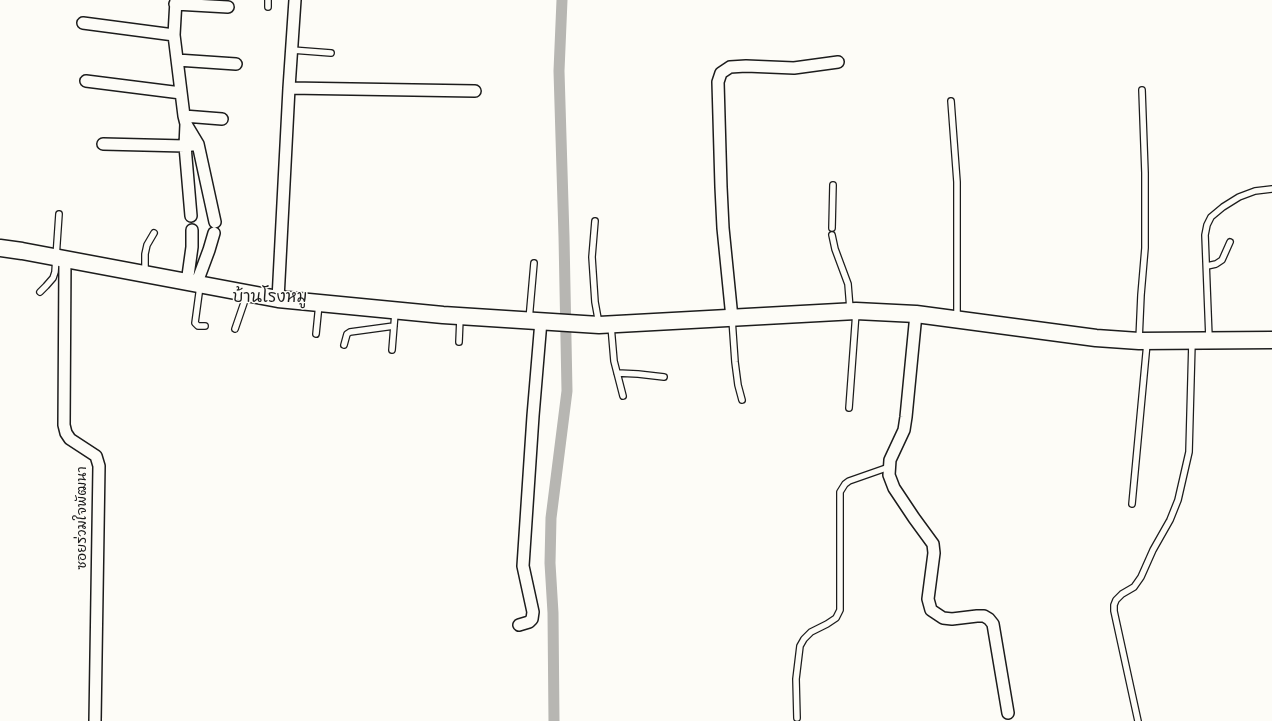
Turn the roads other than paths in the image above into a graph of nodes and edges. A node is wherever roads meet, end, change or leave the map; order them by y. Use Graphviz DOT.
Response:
graph roads {
  1 [pos="268,0"];
  2 [pos="295,0"];
  3 [pos="175,2"];
  4 [pos="228,7"];
  5 [pos="268,7"];
  6 [pos="83,23"];
  7 [pos="174,35"];
  8 [pos="292,50"];
  9 [pos="331,53"];
  10 [pos="177,60"];
  11 [pos="838,62"];
  12 [pos="236,64"];
  13 [pos="86,82"];
  14 [pos="289,88"];
  15 [pos="475,90"];
  16 [pos="1142,90"];
  17 [pos="180,93"];
  18 [pos="951,101"];
  19 [pos="222,119"];
  20 [pos="185,120"];
  21 [pos="103,144"];
  22 [pos="198,144"];
  23 [pos="185,146"];
  24 [pos="833,185"];
  25 [pos="1272,189"];
  26 [pos="60,214"];
  27 [pos="192,216"];
  28 [pos="595,221"];
  29 [pos="215,222"];
  30 [pos="832,228"];
  31 [pos="192,230"];
  32 [pos="154,233"];
  33 [pos="214,233"];
  34 [pos="832,235"];
  35 [pos="1230,242"];
  36 [pos="0,248"];
  37 [pos="61,258"];
  38 [pos="534,262"];
  39 [pos="1207,266"];
  40 [pos="145,275"];
  41 [pos="194,284"];
  42 [pos="40,292"];
  43 [pos="247,294"];
  44 [pos="278,299"];
  45 [pos="319,303"];
  46 [pos="396,310"];
  47 [pos="853,311"];
  48 [pos="916,314"];
  49 [pos="460,316"];
  50 [pos="732,318"];
  51 [pos="957,320"];
  52 [pos="535,321"];
  53 [pos="601,324"];
  54 [pos="205,326"];
  55 [pos="394,326"];
  56 [pos="235,329"];
  57 [pos="316,334"];
  58 [pos="1272,340"];
  59 [pos="1143,341"];
  60 [pos="1192,341"];
  61 [pos="1210,341"];
  62 [pos="459,342"];
  63 [pos="344,345"];
  64 [pos="392,350"];
  65 [pos="617,373"];
  66 [pos="664,377"];
  67 [pos="623,396"];
  68 [pos="742,400"];
  69 [pos="849,408"];
  70 [pos="889,467"];
  71 [pos="1132,504"];
  72 [pos="519,625"];
  73 [pos="1008,714"];
  74 [pos="797,718"];
  75 [pos="95,721"];
  76 [pos="1138,721"];
  1 -- 5 [label="lane"];
  2 -- 8 [label="street"];
  3 -- 4 [label="street"];
  3 -- 7 [label="street"];
  6 -- 7 [label="street"];
  7 -- 10 [label="street"];
  8 -- 9 [label="lane"];
  8 -- 14 [label="street"];
  10 -- 12 [label="street"];
  10 -- 17 [label="street"];
  11 -- 50 [label="street"];
  13 -- 17 [label="street"];
  14 -- 15 [label="street"];
  14 -- 44 [label="street"];
  16 -- 59 [label="lane"];
  17 -- 20 [label="street"];
  18 -- 51 [label="lane"];
  19 -- 20 [label="street"];
  20 -- 22 [label="street"];
  20 -- 23 [label="street"];
  21 -- 23 [label="street"];
  22 -- 23 [label="street"];
  22 -- 29 [label="street"];
  23 -- 27 [label="street"];
  24 -- 30 [label="lane"];
  25 -- 39 [label="lane"];
  26 -- 37 [label="lane"];
  28 -- 53 [label="lane"];
  31 -- 41 [label="street"];
  32 -- 40 [label="lane"];
  33 -- 41 [label="street"];
  34 -- 47 [label="lane"];
  35 -- 39 [label="lane"];
  36 -- 37 [label="street"];
  37 -- 40 [label="street"];
  37 -- 42 [label="lane"];
  37 -- 75 [label="street, ซอยร่วมใจพัฒนา"];
  38 -- 52 [label="lane"];
  39 -- 61 [label="lane"];
  40 -- 41 [label="street"];
  41 -- 43 [label="street"];
  41 -- 54 [label="lane"];
  43 -- 44 [label="street"];
  43 -- 56 [label="lane"];
  44 -- 45 [label="street"];
  45 -- 46 [label="street"];
  45 -- 57 [label="lane"];
  46 -- 49 [label="street"];
  46 -- 55 [label="lane"];
  47 -- 48 [label="street"];
  47 -- 50 [label="street"];
  47 -- 69 [label="lane"];
  48 -- 51 [label="street"];
  48 -- 70 [label="street"];
  49 -- 52 [label="street"];
  49 -- 62 [label="lane"];
  50 -- 53 [label="street"];
  50 -- 68 [label="lane"];
  51 -- 59 [label="street"];
  52 -- 53 [label="street"];
  52 -- 72 [label="street"];
  53 -- 65 [label="lane"];
  55 -- 63 [label="lane"];
  55 -- 64 [label="lane"];
  58 -- 61 [label="street"];
  59 -- 60 [label="street"];
  59 -- 71 [label="lane"];
  60 -- 61 [label="street"];
  60 -- 76 [label="lane"];
  65 -- 66 [label="lane"];
  65 -- 67 [label="lane"];
  70 -- 73 [label="street"];
  70 -- 74 [label="lane"];
}
